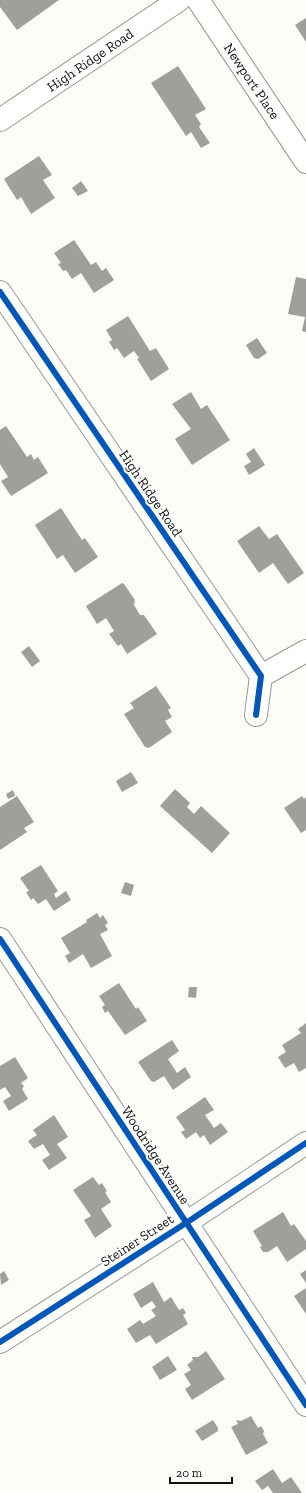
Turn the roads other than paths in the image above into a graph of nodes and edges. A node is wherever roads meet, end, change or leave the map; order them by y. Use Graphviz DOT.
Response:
graph roads {
  1 [pos="179,0"];
  2 [pos="198,0"];
  3 [pos="0,120"];
  4 [pos="306,162"];
  5 [pos="0,292"];
  6 [pos="306,650"];
  7 [pos="261,676"];
  8 [pos="256,715"];
  9 [pos="0,939"];
  10 [pos="306,1143"];
  11 [pos="186,1222"];
  12 [pos="0,1342"];
  13 [pos="306,1405"];
  1 -- 3 [label="street, High Ridge Road"];
  2 -- 4 [label="street, Newport Place"];
  5 -- 7 [label="street, High Ridge Road"];
  6 -- 7 [label="street"];
  7 -- 8 [label="street"];
  9 -- 11 [label="street, Woodridge Avenue"];
  10 -- 11 [label="street, Steiner Street"];
  11 -- 12 [label="street, Steiner Street"];
  11 -- 13 [label="street, Woodridge Avenue"];
}
